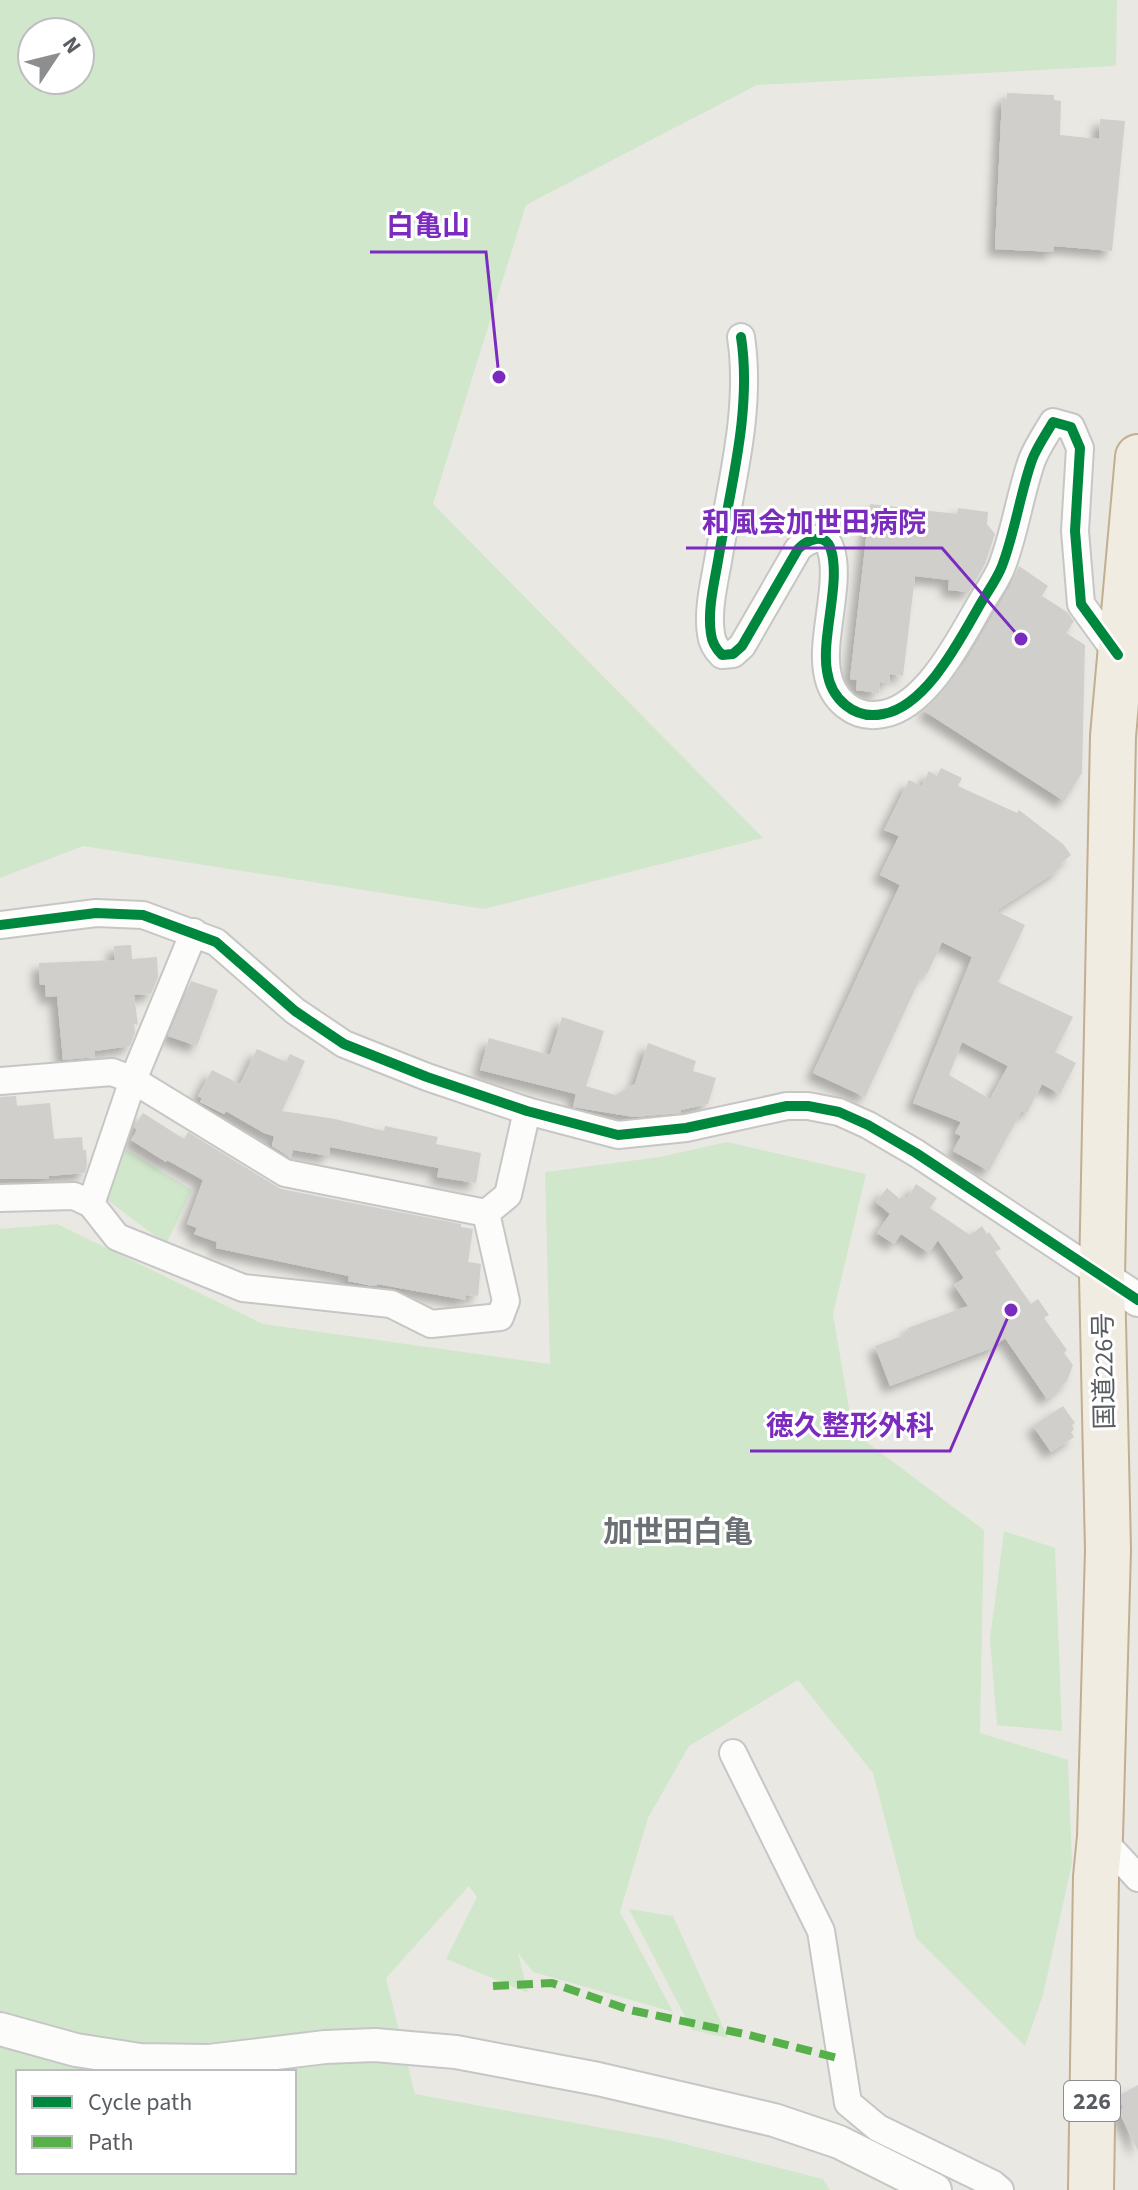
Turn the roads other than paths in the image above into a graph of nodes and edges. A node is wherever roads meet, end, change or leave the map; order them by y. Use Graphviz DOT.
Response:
graph roads {
  1 [pos="741,337"];
  2 [pos="1138,457"];
  3 [pos="1118,655"];
  4 [pos="0,925"];
  5 [pos="194,932"];
  6 [pos="133,1080"];
  7 [pos="0,1081"];
  8 [pos="527,1111"];
  9 [pos="0,1198"];
  10 [pos="91,1204"];
  11 [pos="486,1213"];
  12 [pos="1102,1276"];
  13 [pos="1138,1300"];
  14 [pos="733,1753"];
  15 [pos="1100,1837"];
  16 [pos="1138,1878"];
  17 [pos="0,2029"];
  18 [pos="935,2190"];
  19 [pos="1000,2190"];
  20 [pos="1091,2190"];
  1 -- 3 [label="street"];
  2 -- 3 [label="highway, 国道226号 / 226"];
  3 -- 12 [label="highway, 国道226号 / 226"];
  4 -- 5 [label="street"];
  5 -- 6 [label="street"];
  5 -- 8 [label="street"];
  6 -- 7 [label="street"];
  6 -- 10 [label="street"];
  6 -- 11 [label="street"];
  8 -- 11 [label="street"];
  8 -- 12 [label="street"];
  9 -- 10 [label="street"];
  10 -- 11 [label="street"];
  12 -- 13 [label="street"];
  12 -- 15 [label="highway, 国道226号 / 226"];
  14 -- 19 [label="street"];
  15 -- 16 [label="street"];
  15 -- 20 [label="highway, 国道226号 / 226"];
  17 -- 18 [label="street"];
}
